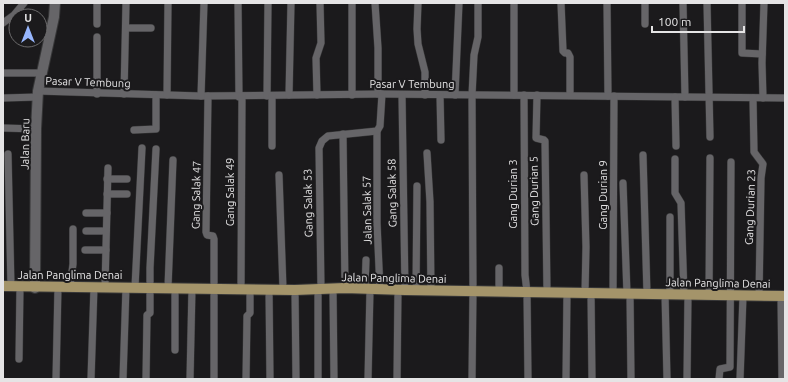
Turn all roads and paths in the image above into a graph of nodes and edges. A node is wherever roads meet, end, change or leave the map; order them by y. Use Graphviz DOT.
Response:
graph roads {
  1 [pos="24,3"];
  2 [pos="55,3"];
  3 [pos="98,3"];
  4 [pos="126,3"];
  5 [pos="168,3"];
  6 [pos="204,3"];
  7 [pos="238,3"];
  8 [pos="268,3"];
  9 [pos="291,3"];
  10 [pos="320,3"];
  11 [pos="352,3"];
  12 [pos="375,3"];
  13 [pos="418,3"];
  14 [pos="459,3"];
  15 [pos="478,3"];
  16 [pos="514,3"];
  17 [pos="560,3"];
  18 [pos="607,3"];
  19 [pos="645,3"];
  20 [pos="683,3"];
  21 [pos="707,3"];
  22 [pos="742,3"];
  23 [pos="764,3"];
  24 [pos="3,23"];
  25 [pos="97,24"];
  26 [pos="645,24"];
  27 [pos="126,28"];
  28 [pos="151,28"];
  29 [pos="97,36"];
  30 [pos="762,54"];
  31 [pos="3,73"];
  32 [pos="41,73"];
  33 [pos="38,94"];
  34 [pos="97,94"];
  35 [pos="124,94"];
  36 [pos="380,94"];
  37 [pos="156,95"];
  38 [pos="289,95"];
  39 [pos="316,95"];
  40 [pos="352,95"];
  41 [pos="402,95"];
  42 [pos="425,95"];
  43 [pos="440,95"];
  44 [pos="455,95"];
  45 [pos="472,95"];
  46 [pos="514,95"];
  47 [pos="524,95"];
  48 [pos="168,96"];
  49 [pos="205,96"];
  50 [pos="240,96"];
  51 [pos="269,96"];
  52 [pos="537,96"];
  53 [pos="570,96"];
  54 [pos="611,96"];
  55 [pos="675,97"];
  56 [pos="685,97"];
  57 [pos="709,97"];
  58 [pos="3,98"];
  59 [pos="753,98"];
  60 [pos="763,98"];
  61 [pos="785,98"];
  62 [pos="3,128"];
  63 [pos="36,129"];
  64 [pos="134,130"];
  65 [pos="377,131"];
  66 [pos="343,134"];
  67 [pos="710,137"];
  68 [pos="441,140"];
  69 [pos="272,146"];
  70 [pos="676,146"];
  71 [pos="142,148"];
  72 [pos="156,149"];
  73 [pos="427,153"];
  74 [pos="8,154"];
  75 [pos="643,155"];
  76 [pos="710,158"];
  77 [pos="675,159"];
  78 [pos="173,160"];
  79 [pos="731,162"];
  80 [pos="108,168"];
  81 [pos="278,175"];
  82 [pos="584,175"];
  83 [pos="107,179"];
  84 [pos="127,179"];
  85 [pos="624,184"];
  86 [pos="417,186"];
  87 [pos="107,194"];
  88 [pos="127,194"];
  89 [pos="86,213"];
  90 [pos="106,213"];
  91 [pos="670,217"];
  92 [pos="73,229"];
  93 [pos="86,231"];
  94 [pos="106,231"];
  95 [pos="85,250"];
  96 [pos="106,250"];
  97 [pos="366,260"];
  98 [pos="499,268"];
  99 [pos="11,287"];
  100 [pos="58,287"];
  101 [pos="70,287"];
  102 [pos="94,287"];
  103 [pos="105,287"];
  104 [pos="130,287"];
  105 [pos="172,287"];
  106 [pos="35,288"];
  107 [pos="150,288"];
  108 [pos="192,288"];
  109 [pos="245,288"];
  110 [pos="345,288"];
  111 [pos="215,289"];
  112 [pos="269,289"];
  113 [pos="283,289"];
  114 [pos="319,289"];
  115 [pos="333,289"];
  116 [pos="295,290"];
  117 [pos="371,290"];
  118 [pos="401,290"];
  119 [pos="416,290"];
  120 [pos="431,291"];
  121 [pos="473,291"];
  122 [pos="499,292"];
  123 [pos="527,292"];
  124 [pos="547,292"];
  125 [pos="567,293"];
  126 [pos="588,293"];
  127 [pos="614,294"];
  128 [pos="628,294"];
  129 [pos="647,294"];
  130 [pos="668,295"];
  131 [pos="686,295"];
  132 [pos="709,295"];
  133 [pos="731,295"];
  134 [pos="743,296"];
  135 [pos="760,296"];
  136 [pos="783,296"];
  137 [pos="175,350"];
  138 [pos="19,359"];
  139 [pos="56,379"];
  140 [pos="90,379"];
  141 [pos="123,379"];
  142 [pos="146,379"];
  143 [pos="190,379"];
  144 [pos="214,379"];
  145 [pos="246,379"];
  146 [pos="270,379"];
  147 [pos="296,379"];
  148 [pos="318,379"];
  149 [pos="334,379"];
  150 [pos="368,379"];
  151 [pos="396,379"];
  152 [pos="472,379"];
  153 [pos="528,379"];
  154 [pos="566,379"];
  155 [pos="592,379"];
  156 [pos="631,379"];
  157 [pos="667,379"];
  158 [pos="686,379"];
  159 [pos="719,379"];
  160 [pos="740,379"];
  161 [pos="782,379"];
  1 -- 24 [label="street"];
  2 -- 32 [label="main road, Jalan Baru"];
  3 -- 25 [label="street"];
  4 -- 27 [label="street"];
  5 -- 48 [label="street"];
  6 -- 49 [label="street, Gang Salak 47"];
  7 -- 50 [label="street, Gang Salak 49"];
  8 -- 51 [label="street"];
  9 -- 38 [label="street"];
  10 -- 39 [label="street"];
  11 -- 40 [label="street"];
  12 -- 36 [label="street, Jalan Salak 57"];
  13 -- 42 [label="street"];
  14 -- 44 [label="street"];
  15 -- 45 [label="street"];
  16 -- 46 [label="street"];
  17 -- 53 [label="street"];
  18 -- 54 [label="street, Gang Durian 9"];
  19 -- 26 [label="street"];
  20 -- 56 [label="street"];
  21 -- 57 [label="street"];
  22 -- 30 [label="street"];
  23 -- 30 [label="street"];
  27 -- 28 [label="street"];
  27 -- 35 [label="street"];
  29 -- 34 [label="street"];
  30 -- 60 [label="street"];
  31 -- 32 [label="street"];
  32 -- 33 [label="main road, Jalan Baru"];
  33 -- 34 [label="street, Pasar V Tembung"];
  33 -- 58 [label="street, Pasar V Tembung"];
  33 -- 63 [label="main road, Jalan Baru"];
  34 -- 35 [label="street, Pasar V Tembung"];
  35 -- 37 [label="street, Pasar V Tembung"];
  36 -- 40 [label="street, Pasar V Tembung"];
  36 -- 41 [label="street, Pasar V Tembung"];
  36 -- 65 [label="street, Jalan Salak 57"];
  37 -- 48 [label="street, Pasar V Tembung"];
  37 -- 64 [label="street"];
  38 -- 39 [label="street, Pasar V Tembung"];
  38 -- 51 [label="street, Pasar V Tembung"];
  39 -- 40 [label="street, Pasar V Tembung"];
  41 -- 42 [label="street, Pasar V Tembung"];
  41 -- 118 [label="street, Gang Salak 58"];
  42 -- 43 [label="street, Pasar V Tembung"];
  43 -- 44 [label="street, Pasar V Tembung"];
  43 -- 68 [label="street"];
  44 -- 45 [label="street, Pasar V Tembung"];
  45 -- 46 [label="street, Pasar V Tembung"];
  45 -- 121 [label="street"];
  46 -- 47 [label="street, Pasar V Tembung"];
  47 -- 52 [label="street, Pasar V Tembung"];
  47 -- 123 [label="street, Gang Durian 3"];
  48 -- 49 [label="street, Pasar V Tembung"];
  49 -- 50 [label="street, Pasar V Tembung"];
  49 -- 111 [label="street, Gang Salak 47"];
  50 -- 51 [label="street, Pasar V Tembung"];
  50 -- 109 [label="street, Gang Salak 49"];
  51 -- 69 [label="street"];
  52 -- 53 [label="street, Pasar V Tembung"];
  52 -- 124 [label="street, Gang Durian 5"];
  53 -- 54 [label="street, Pasar V Tembung"];
  54 -- 55 [label="street, Pasar V Tembung"];
  54 -- 127 [label="street, Gang Durian 9"];
  55 -- 56 [label="street, Pasar V Tembung"];
  55 -- 70 [label="street"];
  56 -- 57 [label="street, Pasar V Tembung"];
  57 -- 59 [label="street, Pasar V Tembung"];
  57 -- 67 [label="street"];
  59 -- 60 [label="street, Pasar V Tembung"];
  59 -- 135 [label="street, Gang Durian 23"];
  60 -- 61 [label="street, Pasar V Tembung"];
  62 -- 63 [label="street"];
  63 -- 106 [label="main road, Jalan Baru"];
  65 -- 66 [label="street, Gang Salak 53"];
  65 -- 117 [label="street, Jalan Salak 57"];
  66 -- 110 [label="street"];
  66 -- 114 [label="street, Gang Salak 53"];
  71 -- 104 [label="street"];
  72 -- 107 [label="street"];
  73 -- 120 [label="street"];
  74 -- 99 [label="street"];
  75 -- 129 [label="street"];
  76 -- 132 [label="street"];
  77 -- 131 [label="street"];
  78 -- 105 [label="street"];
  79 -- 133 [label="street"];
  80 -- 83 [label="street"];
  81 -- 113 [label="street"];
  82 -- 126 [label="street"];
  83 -- 84 [label="street"];
  83 -- 87 [label="street"];
  85 -- 128 [label="street"];
  86 -- 119 [label="street"];
  87 -- 88 [label="street"];
  87 -- 90 [label="street"];
  89 -- 90 [label="street"];
  90 -- 94 [label="street"];
  91 -- 130 [label="street"];
  92 -- 101 [label="street"];
  93 -- 94 [label="street"];
  94 -- 96 [label="street"];
  95 -- 96 [label="street"];
  96 -- 103 [label="street"];
  97 -- 117 [label="street"];
  98 -- 122 [label="street"];
  99 -- 106 [label="main road, Jalan Panglima Denai"];
  99 -- 138 [label="street"];
  100 -- 101 [label="main road, Jalan Panglima Denai"];
  100 -- 106 [label="main road, Jalan Panglima Denai"];
  100 -- 139 [label="street"];
  101 -- 102 [label="main road, Jalan Panglima Denai"];
  102 -- 103 [label="main road, Jalan Panglima Denai"];
  102 -- 140 [label="street"];
  103 -- 104 [label="main road, Jalan Panglima Denai"];
  104 -- 107 [label="main road, Jalan Panglima Denai"];
  104 -- 141 [label="street"];
  105 -- 107 [label="main road, Jalan Panglima Denai"];
  105 -- 108 [label="main road, Jalan Panglima Denai"];
  105 -- 137 [label="street"];
  107 -- 142 [label="street"];
  108 -- 111 [label="main road, Jalan Panglima Denai"];
  108 -- 143 [label="street"];
  109 -- 111 [label="main road, Jalan Panglima Denai"];
  109 -- 112 [label="main road, Jalan Panglima Denai"];
  109 -- 145 [label="street, Gang Salak 49"];
  110 -- 115 [label="main road, Jalan Panglima Denai"];
  110 -- 117 [label="main road, Jalan Panglima Denai"];
  111 -- 144 [label="street, Gang Salak 47"];
  112 -- 113 [label="main road, Jalan Panglima Denai"];
  112 -- 146 [label="street"];
  113 -- 116 [label="main road, Jalan Panglima Denai"];
  114 -- 115 [label="main road, Jalan Panglima Denai"];
  114 -- 116 [label="main road, Jalan Panglima Denai"];
  114 -- 148 [label="street, Gang Salak 53"];
  115 -- 149 [label="street"];
  116 -- 147 [label="street"];
  117 -- 118 [label="main road, Jalan Panglima Denai"];
  117 -- 150 [label="street"];
  118 -- 119 [label="main road, Jalan Panglima Denai"];
  118 -- 151 [label="street, Gang Salak 58"];
  119 -- 120 [label="main road, Jalan Panglima Denai"];
  120 -- 121 [label="main road, Jalan Panglima Denai"];
  121 -- 122 [label="main road, Jalan Panglima Denai"];
  121 -- 152 [label="street"];
  122 -- 123 [label="main road, Jalan Panglima Denai"];
  123 -- 124 [label="main road, Jalan Panglima Denai"];
  123 -- 153 [label="street, Gang Durian 3"];
  124 -- 125 [label="main road, Jalan Panglima Denai"];
  125 -- 126 [label="main road, Jalan Panglima Denai"];
  125 -- 154 [label="street"];
  126 -- 127 [label="main road, Jalan Panglima Denai"];
  126 -- 155 [label="street"];
  127 -- 128 [label="main road, Jalan Panglima Denai"];
  128 -- 129 [label="main road, Jalan Panglima Denai"];
  128 -- 156 [label="street"];
  129 -- 130 [label="main road, Jalan Panglima Denai"];
  130 -- 131 [label="main road, Jalan Panglima Denai"];
  130 -- 157 [label="street"];
  131 -- 132 [label="main road, Jalan Panglima Denai"];
  131 -- 158 [label="street"];
  132 -- 133 [label="main road, Jalan Panglima Denai"];
  133 -- 134 [label="main road, Jalan Panglima Denai"];
  133 -- 159 [label="street"];
  134 -- 135 [label="main road, Jalan Panglima Denai"];
  134 -- 160 [label="street"];
  135 -- 136 [label="main road, Jalan Panglima Denai"];
  136 -- 161 [label="street"];
}
